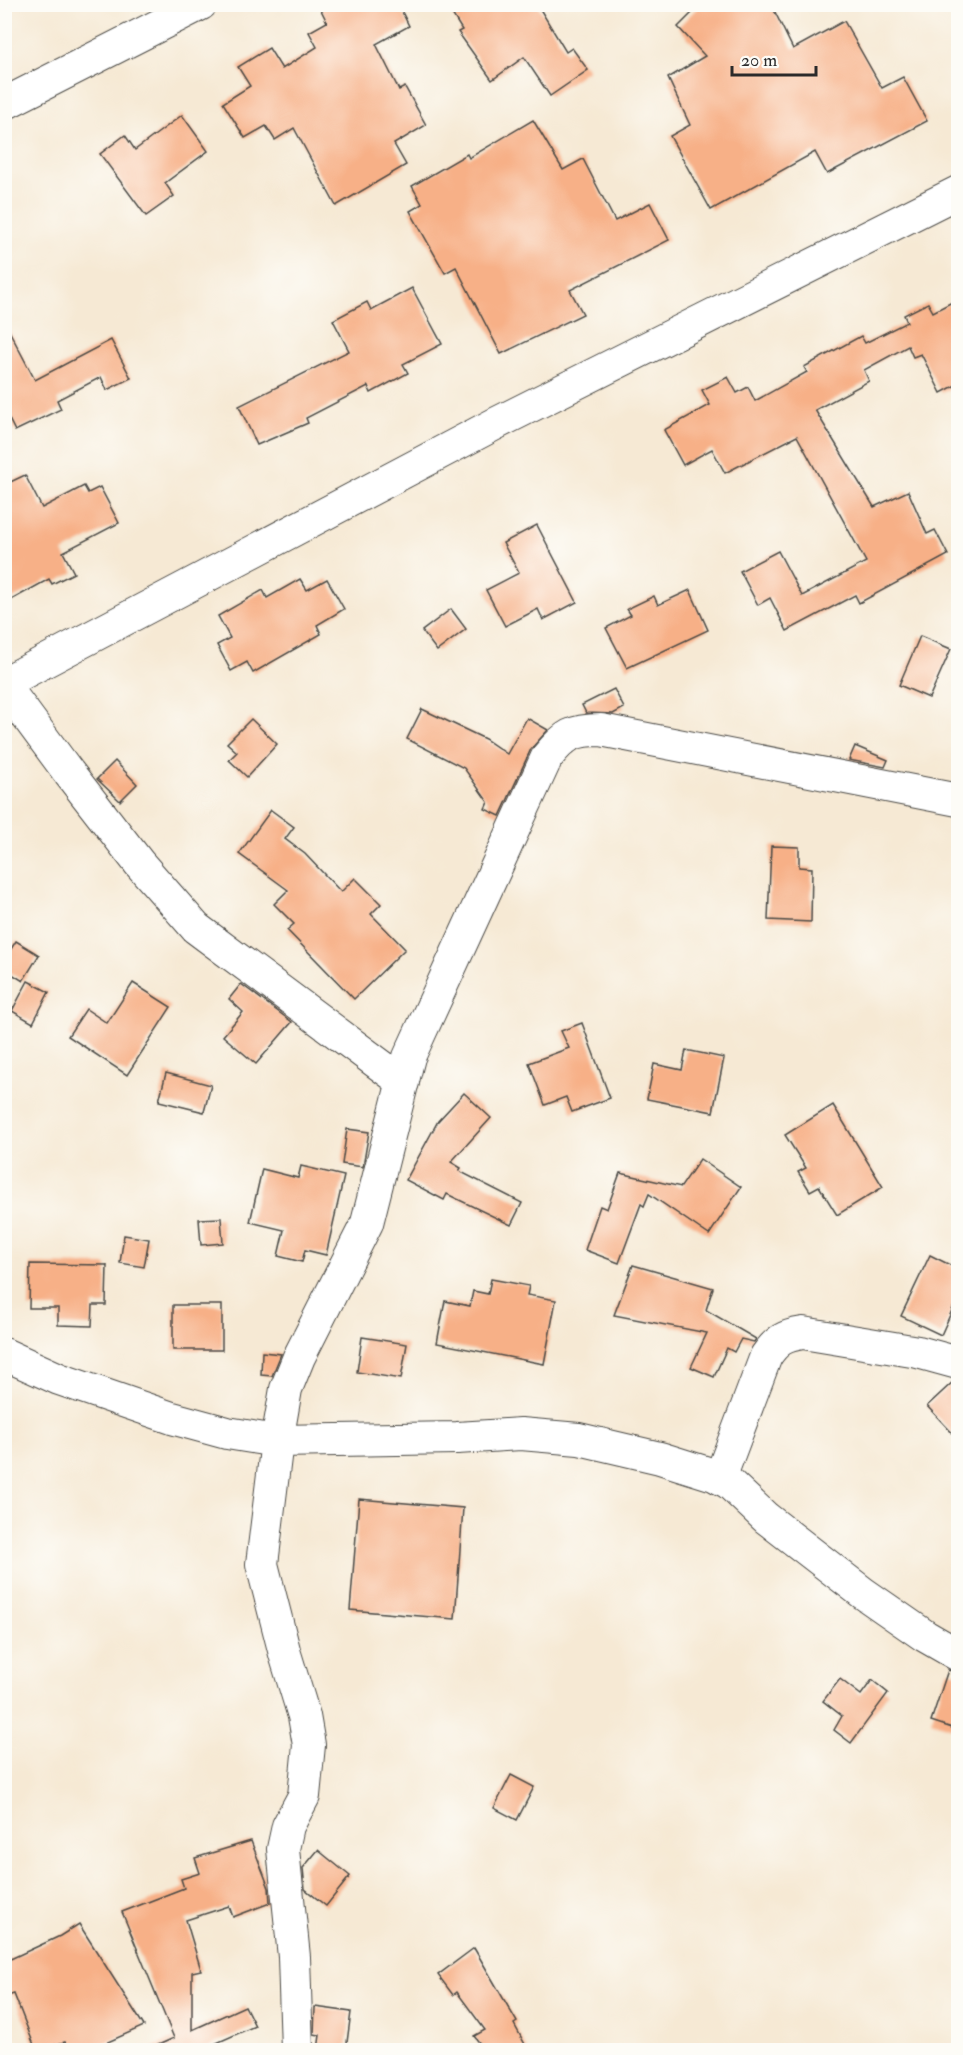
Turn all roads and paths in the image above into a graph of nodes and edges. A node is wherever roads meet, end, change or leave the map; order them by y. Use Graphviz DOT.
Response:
graph roads {
  1 [pos="201,4"];
  2 [pos="4,104"];
  3 [pos="958,192"];
  4 [pos="4,684"];
  5 [pos="958,800"];
  6 [pos="404,1082"];
  7 [pos="4,1354"];
  8 [pos="958,1363"];
  9 [pos="277,1440"];
  10 [pos="720,1478"];
  11 [pos="958,1655"];
  12 [pos="297,2050"];
  1 -- 2 [label="street"];
  3 -- 4 [label="street"];
  4 -- 6 [label="street"];
  5 -- 6 [label="street"];
  6 -- 9 [label="street"];
  7 -- 9 [label="street"];
  8 -- 10 [label="street"];
  9 -- 10 [label="street"];
  9 -- 12 [label="street"];
  10 -- 11 [label="street"];
}
